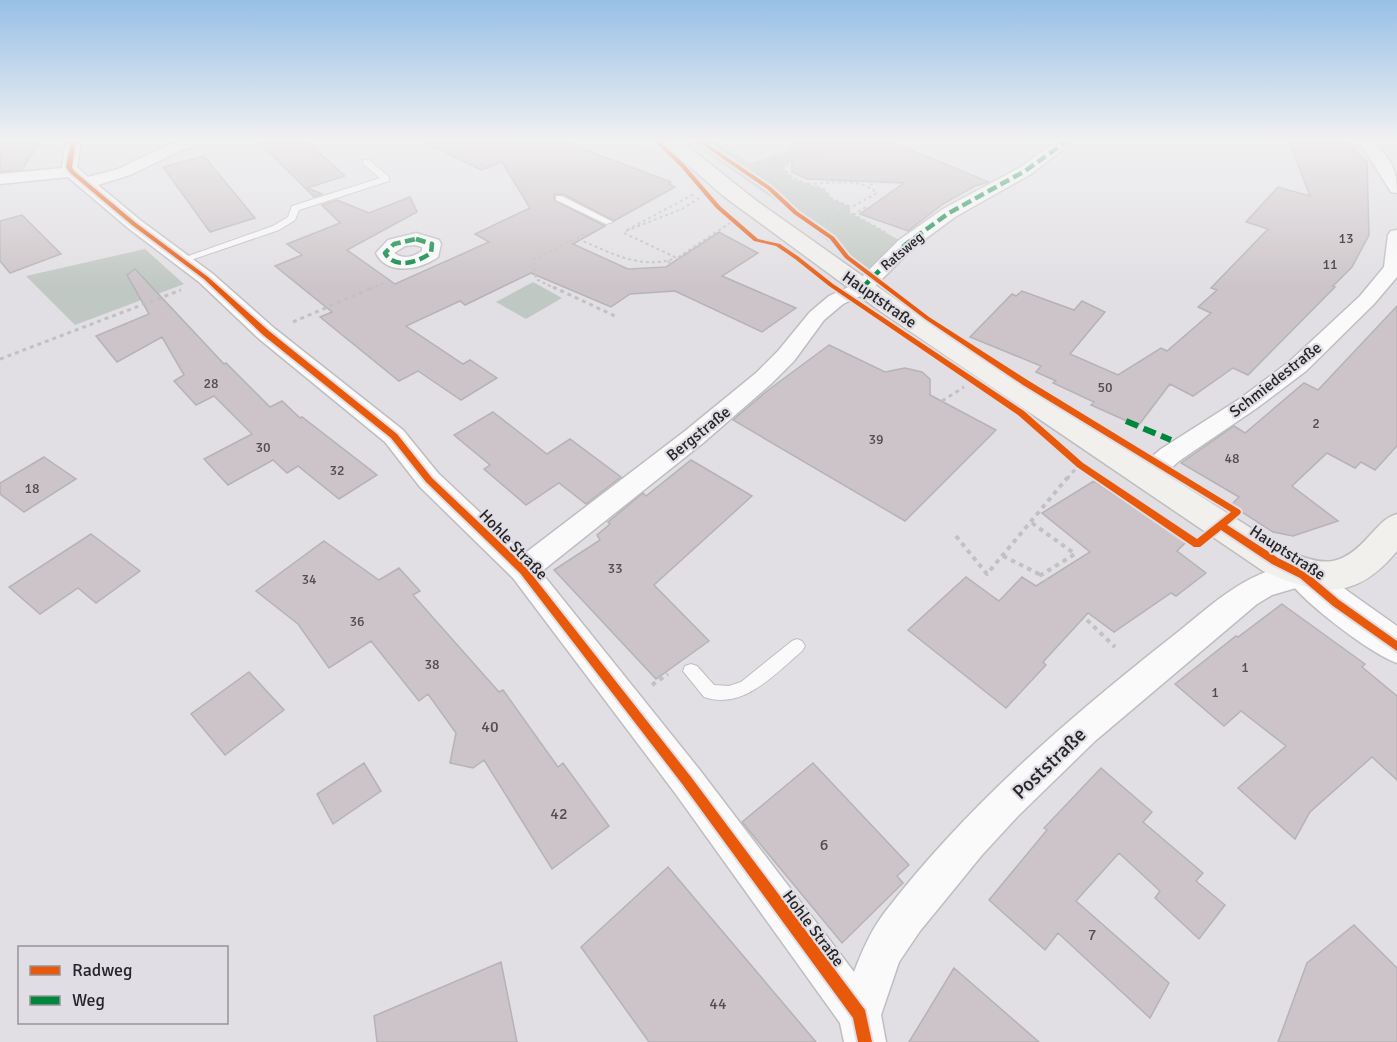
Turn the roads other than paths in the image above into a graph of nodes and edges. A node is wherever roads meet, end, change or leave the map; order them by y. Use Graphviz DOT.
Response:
graph roads {
  1 [pos="94,190"];
  2 [pos="351,190"];
  3 [pos="726,190"];
  4 [pos="991,190"];
  5 [pos="559,198"];
  6 [pos="609,222"];
  7 [pos="1397,235"];
  8 [pos="182,260"];
  9 [pos="1395,269"];
  10 [pos="862,288"];
  11 [pos="1145,477"];
  12 [pos="1397,527"];
  13 [pos="523,570"];
  14 [pos="1303,575"];
  15 [pos="797,645"];
  16 [pos="1397,647"];
  17 [pos="691,671"];
  18 [pos="862,1028"];
  1 -- 8 [label="street, Hohle Straße"];
  2 -- 8 [label="lane"];
  3 -- 10 [label="main road, Hauptstraße"];
  4 -- 10 [label="street, Ratsweg"];
  5 -- 6 [label="lane"];
  7 -- 9 [label="street, Schmiedestraße"];
  8 -- 13 [label="street, Hohle Straße"];
  9 -- 11 [label="street, Schmiedestraße"];
  10 -- 11 [label="main road, Hauptstraße"];
  10 -- 13 [label="street, Bergstraße"];
  11 -- 14 [label="main road, Hauptstraße"];
  12 -- 14 [label="main road"];
  13 -- 18 [label="street, Hohle Straße"];
  14 -- 16 [label="street, Hauptstraße"];
  14 -- 18 [label="street, Poststraße"];
  15 -- 17 [label="lane"];
}
